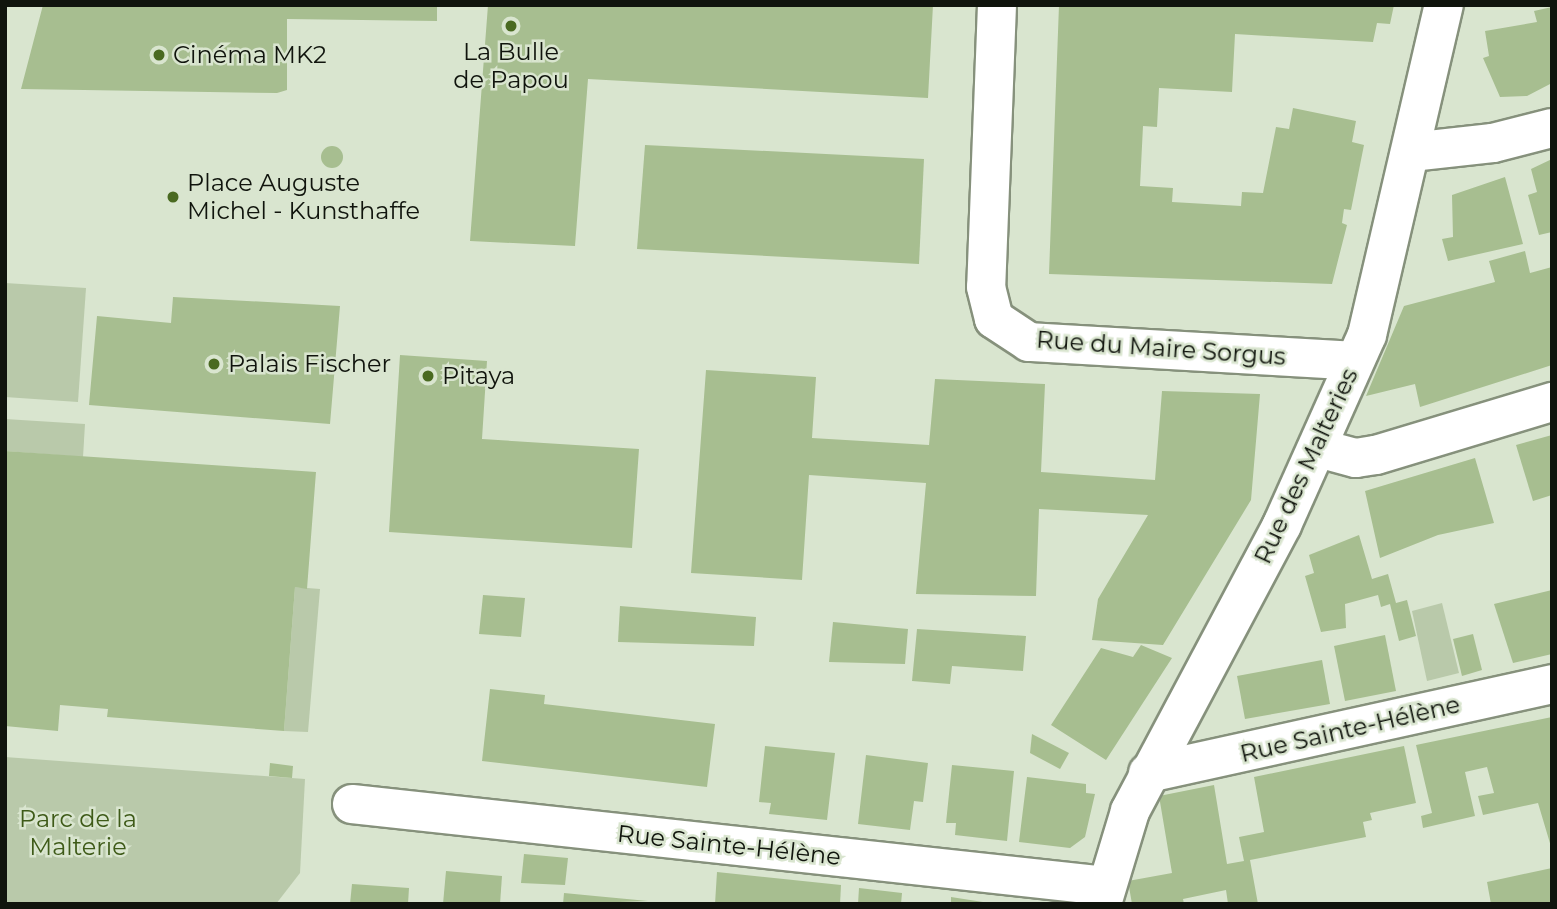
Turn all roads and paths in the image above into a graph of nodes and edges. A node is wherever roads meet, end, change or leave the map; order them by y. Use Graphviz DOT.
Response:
graph roads {
  1 [pos="997,5"];
  2 [pos="1444,5"];
  3 [pos="1552,128"];
  4 [pos="1411,152"];
  5 [pos="1354,360"];
  6 [pos="1552,402"];
  7 [pos="1318,448"];
  8 [pos="1552,684"];
  9 [pos="1148,774"];
  10 [pos="352,804"];
  11 [pos="1104,895"];
  1 -- 5 [label="street, Rue du Maire Sorgus"];
  2 -- 4 [label="street, Rue des Malteries"];
  3 -- 4 [label="street"];
  4 -- 5 [label="street, Rue des Malteries"];
  5 -- 7 [label="street, Rue des Malteries"];
  6 -- 7 [label="street"];
  7 -- 9 [label="street, Rue des Malteries"];
  8 -- 9 [label="street, Rue Sainte-Hélène"];
  9 -- 11 [label="street, Rue des Malteries"];
  10 -- 11 [label="street, Rue Sainte-Hélène"];
}
